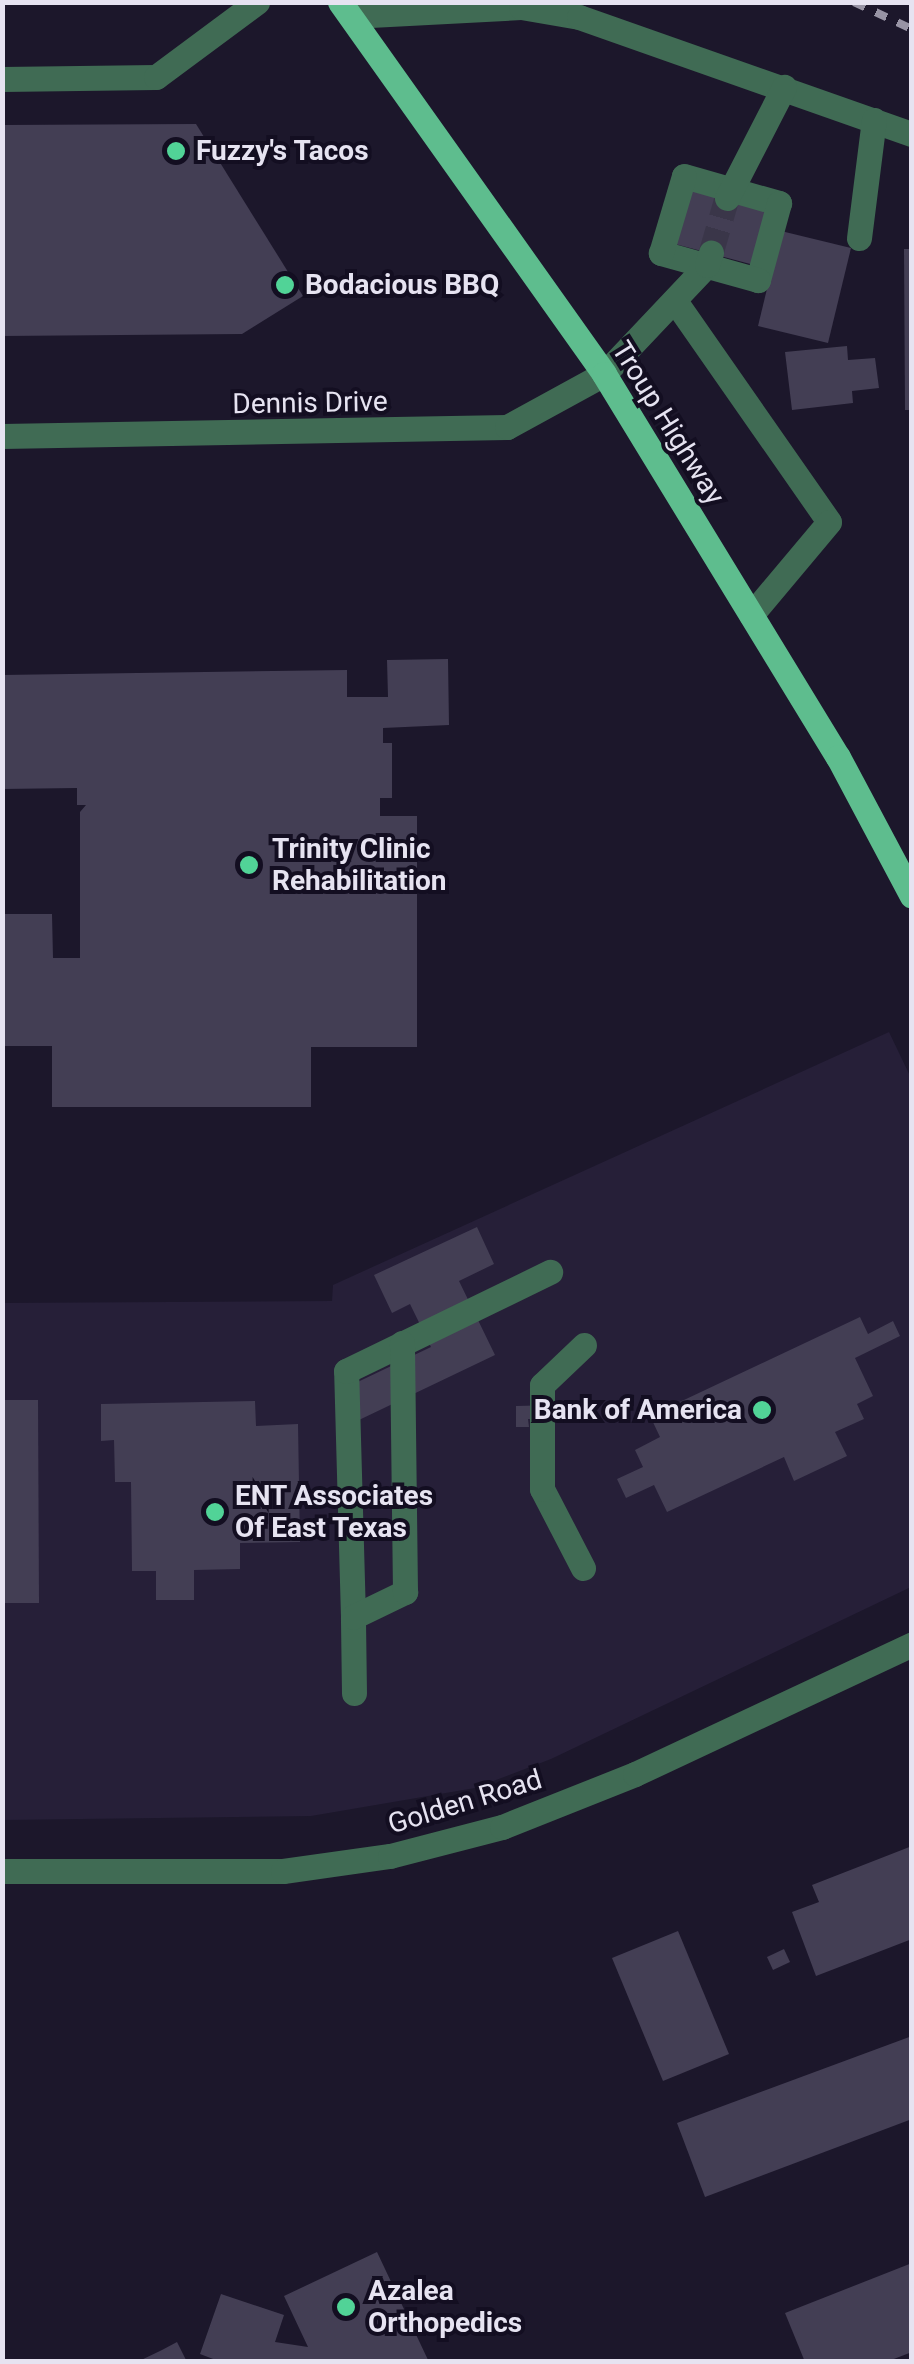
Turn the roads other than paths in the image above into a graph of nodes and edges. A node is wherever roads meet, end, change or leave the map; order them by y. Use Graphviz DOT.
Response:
graph roads {
  1 [pos="257,2"];
  2 [pos="345,9"];
  3 [pos="2,79"];
  4 [pos="784,87"];
  5 [pos="874,120"];
  6 [pos="912,134"];
  7 [pos="728,193"];
  8 [pos="859,238"];
  9 [pos="709,259"];
  10 [pos="675,302"];
  11 [pos="604,374"];
  12 [pos="2,436"];
  13 [pos="751,614"];
  14 [pos="912,896"];
  15 [pos="550,1272"];
  16 [pos="402,1343"];
  17 [pos="584,1345"];
  18 [pos="583,1568"];
  19 [pos="353,1617"];
  20 [pos="912,1644"];
  21 [pos="354,1693"];
  22 [pos="2,1871"];
  1 -- 3 [label="street"];
  2 -- 4 [label="street"];
  2 -- 11 [label="main road, Troup Highway"];
  4 -- 5 [label="street"];
  4 -- 7 [label="street"];
  5 -- 6 [label="street"];
  5 -- 8 [label="street"];
  7 -- 9 [label="street"];
  7 -- 9 [label="street"];
  9 -- 10 [label="street, Dennis Drive"];
  10 -- 11 [label="street, Dennis Drive"];
  10 -- 13 [label="street"];
  11 -- 12 [label="street, Dennis Drive"];
  11 -- 13 [label="main road, Troup Highway"];
  13 -- 14 [label="main road, Troup Highway"];
  15 -- 16 [label="street"];
  16 -- 19 [label="street"];
  16 -- 19 [label="street"];
  17 -- 18 [label="street"];
  19 -- 21 [label="street"];
  20 -- 22 [label="street, Golden Road"];
}
